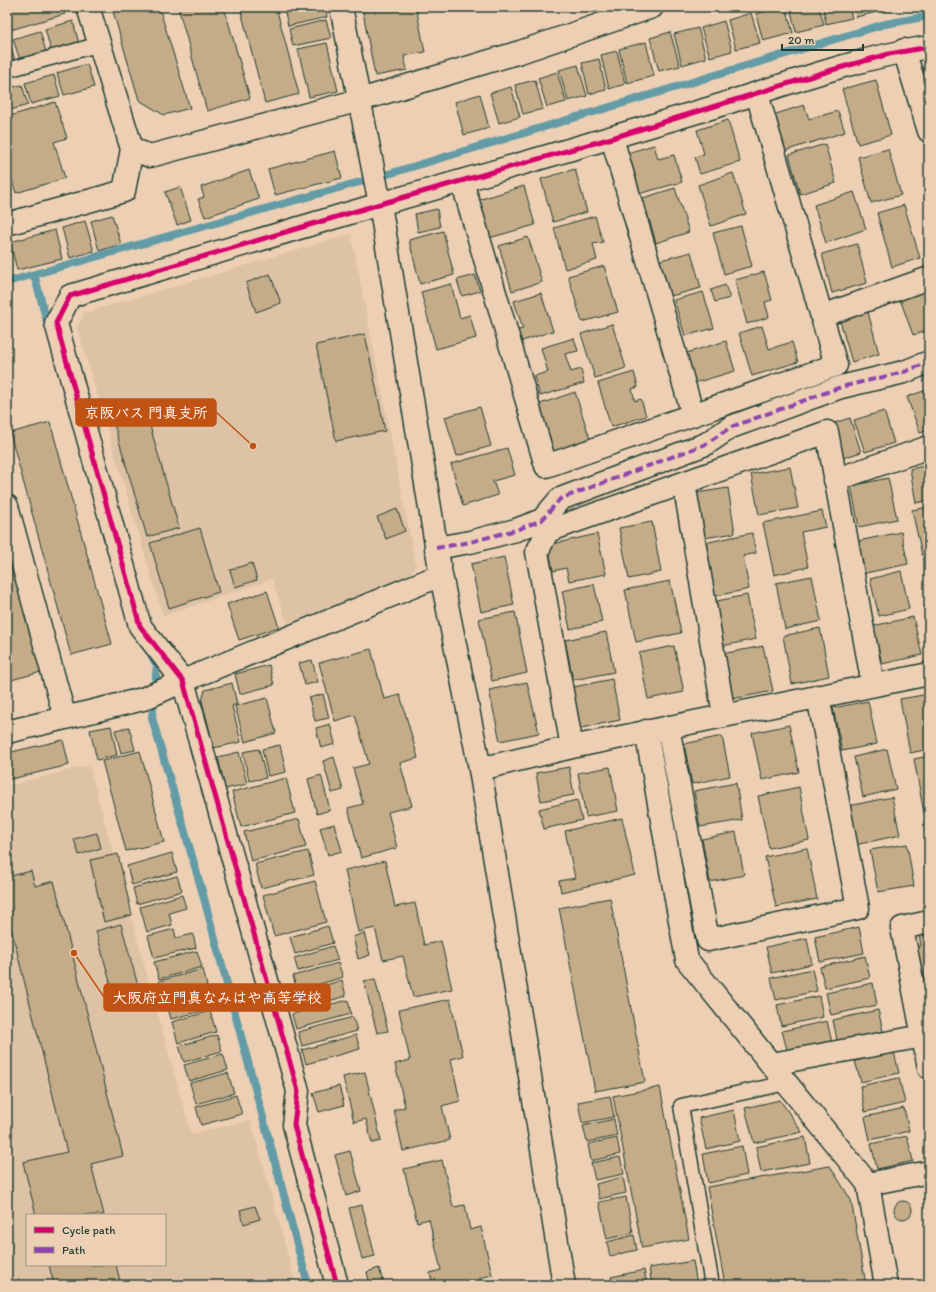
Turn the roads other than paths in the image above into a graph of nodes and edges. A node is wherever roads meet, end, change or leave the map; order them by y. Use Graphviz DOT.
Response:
graph roads {
  1 [pos="88,7"];
  2 [pos="341,7"];
  3 [pos="652,7"];
  4 [pos="100,44"];
  5 [pos="929,46"];
  6 [pos="904,50"];
  7 [pos="11,69"];
  8 [pos="757,94"];
  9 [pos="360,100"];
  10 [pos="929,131"];
  11 [pos="612,138"];
  12 [pos="132,149"];
  13 [pos="462,181"];
  14 [pos="380,204"];
  15 [pos="7,224"];
  16 [pos="929,278"];
  17 [pos="822,316"];
  18 [pos="929,362"];
  19 [pos="693,415"];
  20 [pos="929,447"];
  21 [pos="835,480"];
  22 [pos="684,483"];
  23 [pos="7,506"];
  24 [pos="436,548"];
  25 [pos="441,575"];
  26 [pos="929,674"];
  27 [pos="183,681"];
  28 [pos="873,685"];
  29 [pos="818,696"];
  30 [pos="724,715"];
  31 [pos="65,718"];
  32 [pos="668,727"];
  33 [pos="646,731"];
  34 [pos="7,732"];
  35 [pos="572,747"];
  36 [pos="480,769"];
  37 [pos="929,922"];
  38 [pos="708,940"];
  39 [pos="685,947"];
  40 [pos="923,1036"];
  41 [pos="772,1064"];
  42 [pos="929,1068"];
  43 [pos="786,1083"];
  44 [pos="929,1172"];
  45 [pos="868,1184"];
  46 [pos="337,1285"];
  47 [pos="564,1285"];
  48 [pos="712,1285"];
  49 [pos="886,1285"];
  1 -- 4 [label="street"];
  2 -- 9 [label="street"];
  3 -- 9 [label="street"];
  4 -- 7 [label="lane"];
  4 -- 12 [label="street"];
  5 -- 6 [label="street"];
  6 -- 8 [label="street"];
  6 -- 10 [label="street"];
  8 -- 11 [label="street"];
  8 -- 17 [label="street"];
  9 -- 12 [label="street"];
  9 -- 14 [label="street"];
  11 -- 13 [label="street"];
  11 -- 19 [label="street"];
  12 -- 15 [label="street"];
  13 -- 14 [label="street"];
  13 -- 19 [label="street"];
  14 -- 24 [label="street"];
  14 -- 27 [label="street"];
  16 -- 17 [label="street"];
  17 -- 19 [label="street"];
  18 -- 24 [label="street"];
  20 -- 21 [label="street"];
  21 -- 22 [label="street"];
  21 -- 28 [label="street"];
  22 -- 30 [label="street"];
  22 -- 35 [label="street"];
  23 -- 31 [label="street"];
  24 -- 25 [label="street"];
  25 -- 27 [label="street"];
  25 -- 36 [label="street"];
  26 -- 28 [label="street"];
  27 -- 31 [label="street"];
  27 -- 46 [label="street"];
  28 -- 29 [label="street"];
  29 -- 30 [label="street"];
  29 -- 38 [label="street"];
  30 -- 32 [label="street"];
  31 -- 34 [label="street"];
  32 -- 33 [label="street"];
  32 -- 38 [label="street"];
  33 -- 35 [label="street"];
  33 -- 39 [label="street"];
  35 -- 36 [label="street"];
  36 -- 47 [label="street"];
  37 -- 40 [label="street"];
  38 -- 39 [label="lane"];
  39 -- 41 [label="street"];
  40 -- 41 [label="street"];
  40 -- 42 [label="street"];
  41 -- 43 [label="street"];
  43 -- 45 [label="street"];
  43 -- 48 [label="lane"];
  44 -- 45 [label="street"];
  45 -- 49 [label="street"];
}
